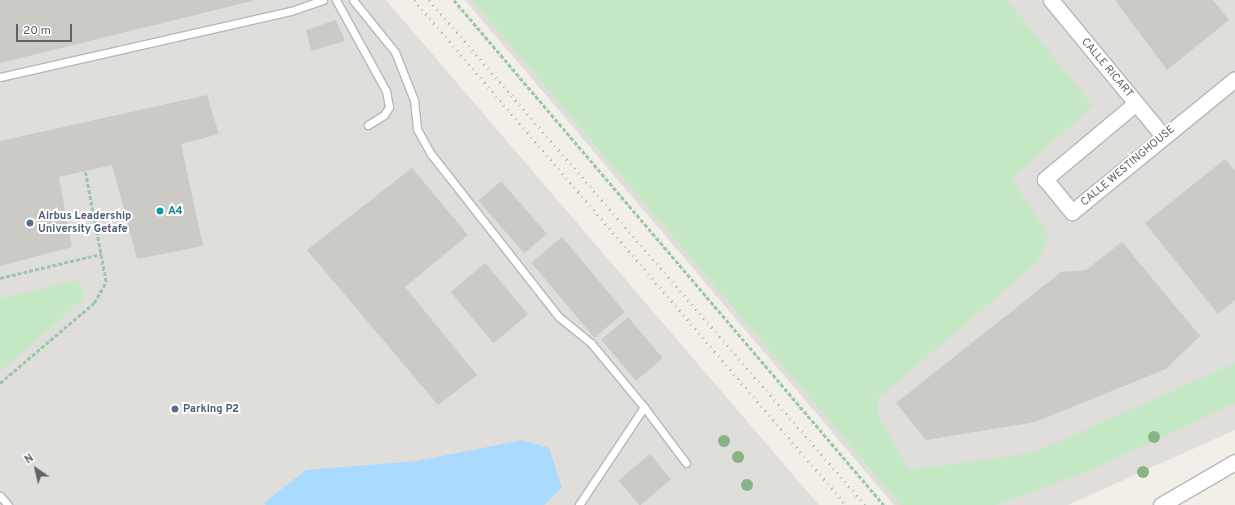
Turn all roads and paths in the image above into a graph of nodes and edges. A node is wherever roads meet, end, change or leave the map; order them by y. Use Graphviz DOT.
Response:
graph roads {
  1 [pos="323,0"];
  2 [pos="336,0"];
  3 [pos="353,0"];
  4 [pos="454,0"];
  5 [pos="1050,0"];
  6 [pos="0,78"];
  7 [pos="1235,79"];
  8 [pos="1136,103"];
  9 [pos="368,125"];
  10 [pos="1163,136"];
  11 [pos="85,171"];
  12 [pos="101,254"];
  13 [pos="0,278"];
  14 [pos="0,383"];
  15 [pos="644,407"];
  16 [pos="1235,462"];
  17 [pos="686,463"];
  18 [pos="0,496"];
  19 [pos="8,505"];
  20 [pos="579,505"];
  21 [pos="884,505"];
  22 [pos="1161,505"];
  1 -- 6 [label="lane"];
  2 -- 9 [label="lane"];
  3 -- 15 [label="lane"];
  4 -- 21 [label="path"];
  5 -- 8 [label="street, CALLE RICART"];
  7 -- 10 [label="street, CALLE WESTINGHOUSE"];
  8 -- 10 [label="street, CALLE RICART"];
  8 -- 10 [label="street, CALLE WESTINGHOUSE"];
  11 -- 12 [label="path"];
  12 -- 13 [label="path"];
  12 -- 14 [label="path"];
  15 -- 17 [label="lane"];
  15 -- 20 [label="lane"];
  16 -- 22 [label="street"];
  18 -- 19 [label="lane"];
}
